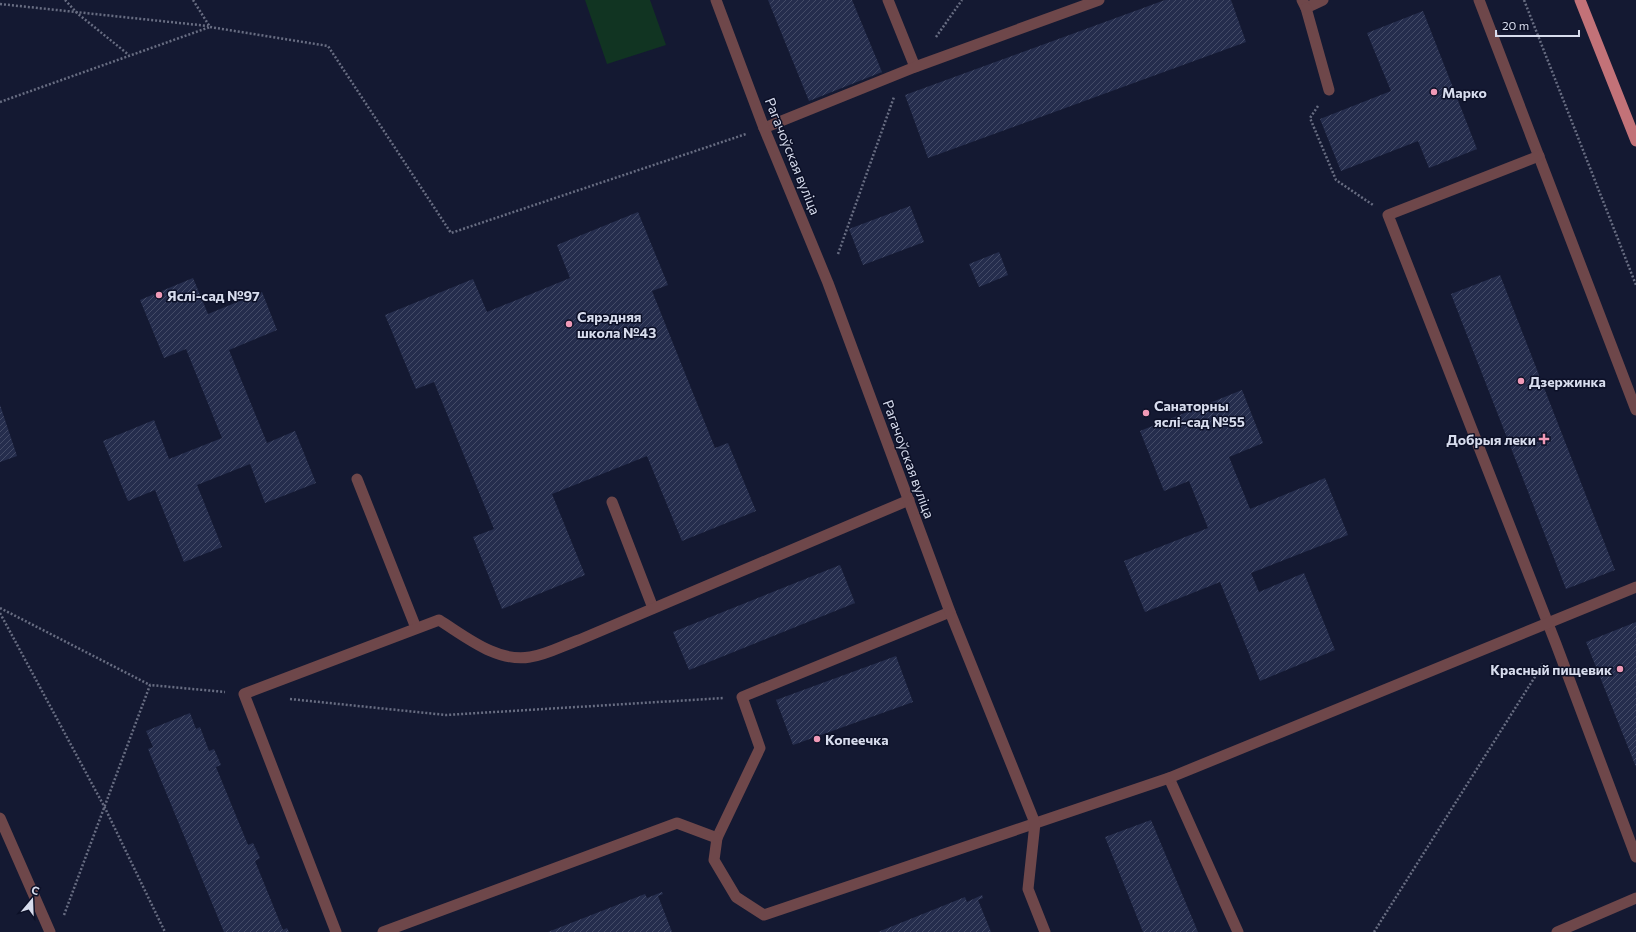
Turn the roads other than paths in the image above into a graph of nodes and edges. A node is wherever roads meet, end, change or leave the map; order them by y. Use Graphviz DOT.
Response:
graph roads {
  1 [pos="716,0"];
  2 [pos="888,0"];
  3 [pos="1099,0"];
  4 [pos="1323,0"];
  5 [pos="1479,0"];
  6 [pos="1580,0"];
  7 [pos="1304,4"];
  8 [pos="915,67"];
  9 [pos="1329,90"];
  10 [pos="764,128"];
  11 [pos="1636,141"];
  12 [pos="1539,156"];
  13 [pos="1636,410"];
  14 [pos="357,479"];
  15 [pos="909,500"];
  16 [pos="612,502"];
  17 [pos="1636,587"];
  18 [pos="653,608"];
  19 [pos="950,612"];
  20 [pos="1548,624"];
  21 [pos="416,628"];
  22 [pos="1169,778"];
  23 [pos="0,818"];
  24 [pos="1034,823"];
  25 [pos="717,838"];
  26 [pos="1636,857"];
  27 [pos="1636,898"];
  28 [pos="50,932"];
  29 [pos="336,932"];
  30 [pos="383,932"];
  31 [pos="1045,932"];
  32 [pos="1238,932"];
  33 [pos="1557,932"];
  1 -- 10 [label="street, Рагачоўская вуліца"];
  2 -- 8 [label="street"];
  3 -- 8 [label="street"];
  4 -- 7 [label="street"];
  5 -- 12 [label="street"];
  6 -- 11 [label="main road"];
  7 -- 9 [label="street"];
  8 -- 10 [label="street"];
  10 -- 15 [label="street, Рагачоўская вуліца"];
  12 -- 13 [label="street"];
  12 -- 20 [label="street"];
  14 -- 21 [label="street"];
  15 -- 18 [label="street"];
  15 -- 19 [label="street, Рагачоўская вуліца"];
  16 -- 18 [label="street"];
  17 -- 20 [label="street"];
  18 -- 21 [label="street"];
  19 -- 24 [label="street, Рагачоўская вуліца"];
  19 -- 25 [label="street"];
  20 -- 22 [label="street"];
  20 -- 26 [label="street"];
  21 -- 29 [label="street"];
  22 -- 24 [label="street"];
  22 -- 32 [label="street"];
  23 -- 28 [label="street"];
  24 -- 25 [label="street"];
  24 -- 31 [label="street, Рагачоўская вуліца"];
  25 -- 30 [label="street"];
  27 -- 33 [label="street"];
}
